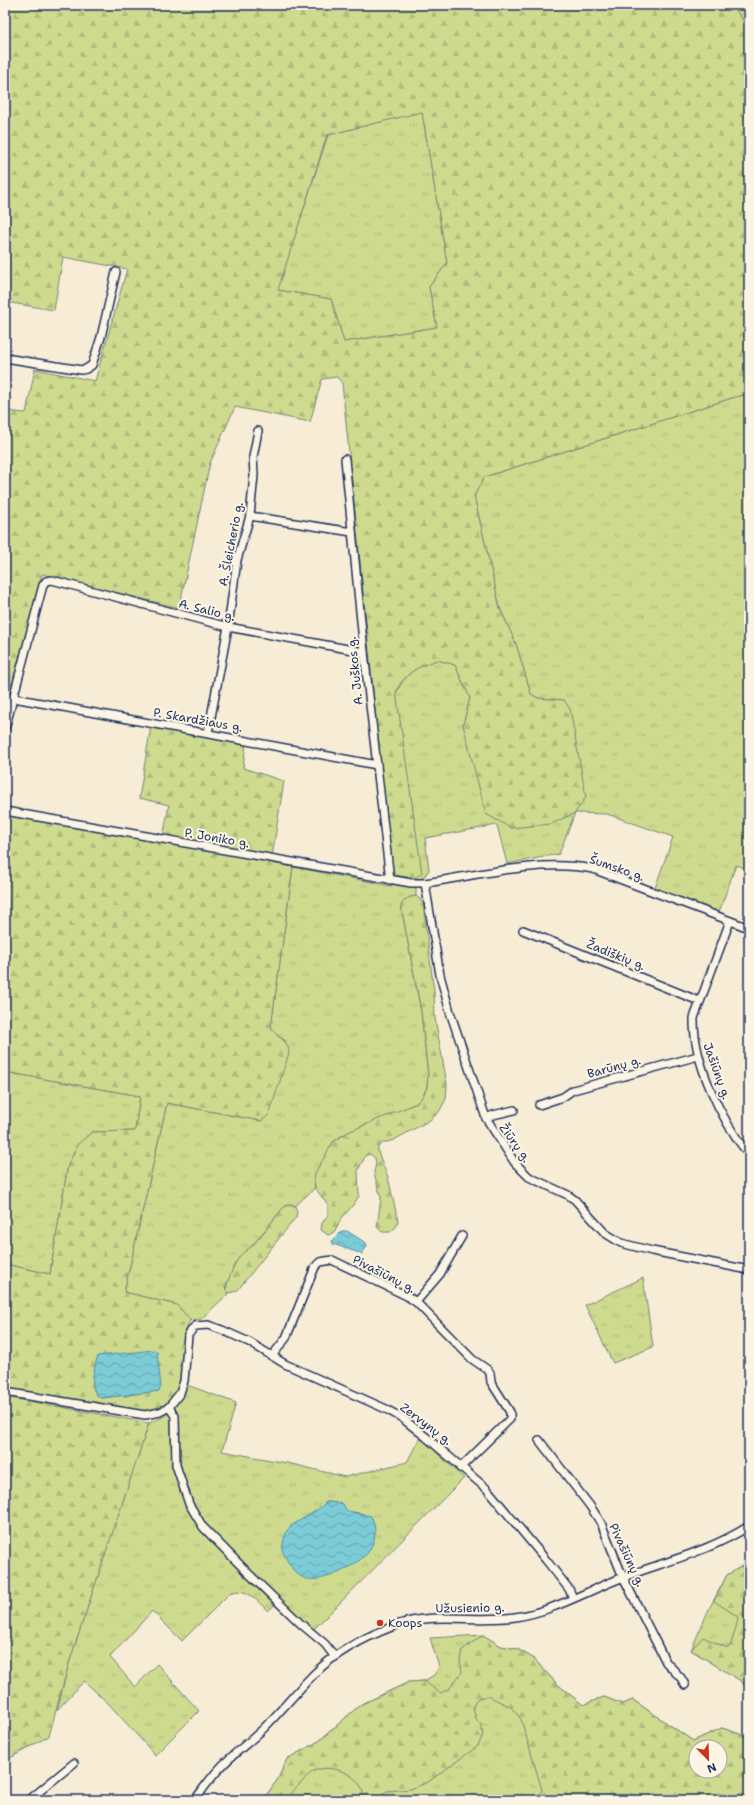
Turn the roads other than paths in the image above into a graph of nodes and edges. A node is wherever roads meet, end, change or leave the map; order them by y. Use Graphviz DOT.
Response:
graph roads {
  1 [pos="116,272"];
  2 [pos="5,358"];
  3 [pos="258,431"];
  4 [pos="345,459"];
  5 [pos="250,516"];
  6 [pos="352,532"];
  7 [pos="228,627"];
  8 [pos="364,652"];
  9 [pos="14,698"];
  10 [pos="5,729"];
  11 [pos="208,733"];
  12 [pos="377,765"];
  13 [pos="5,811"];
  14 [pos="390,880"];
  15 [pos="425,883"];
  16 [pos="730,921"];
  17 [pos="749,928"];
  18 [pos="523,930"];
  19 [pos="699,1001"];
  20 [pos="698,1056"];
  21 [pos="539,1105"];
  22 [pos="514,1110"];
  23 [pos="486,1118"];
  24 [pos="749,1154"];
  25 [pos="462,1236"];
  26 [pos="749,1270"];
  27 [pos="416,1302"];
  28 [pos="272,1356"];
  29 [pos="5,1392"];
  30 [pos="169,1407"];
  31 [pos="539,1440"];
  32 [pos="460,1468"];
  33 [pos="749,1526"];
  34 [pos="623,1577"];
  35 [pos="573,1598"];
  36 [pos="335,1657"];
  37 [pos="685,1685"];
  38 [pos="74,1763"];
  39 [pos="29,1800"];
  40 [pos="195,1800"];
  1 -- 2 [label="street"];
  3 -- 5 [label="street, A. Šleicherio g."];
  4 -- 6 [label="street, A. Juškos g."];
  5 -- 6 [label="street"];
  5 -- 7 [label="street, A. Šleicherio g."];
  6 -- 8 [label="street, A. Juškos g."];
  7 -- 8 [label="street, A. Salio g."];
  7 -- 9 [label="street, A. Salio g."];
  7 -- 11 [label="street, A. Šleicherio g."];
  8 -- 12 [label="street, A. Juškos g."];
  9 -- 10 [label="street"];
  9 -- 11 [label="street, P. Skardžiaus g."];
  11 -- 12 [label="street, P. Skardžiaus g."];
  12 -- 14 [label="street, A. Juškos g."];
  13 -- 14 [label="street, P. Joniko g."];
  14 -- 15 [label="street, P. Joniko g."];
  15 -- 16 [label="street, Šumsko g."];
  15 -- 23 [label="street, Žiūrų g."];
  16 -- 17 [label="street, Šumsko g."];
  16 -- 19 [label="street, Jašiūnų g."];
  18 -- 19 [label="street, Žadiškių g."];
  19 -- 20 [label="street, Jašiūnų g."];
  20 -- 21 [label="street, Barūnų g."];
  20 -- 24 [label="street, Jašiūnų g."];
  22 -- 23 [label="street"];
  23 -- 26 [label="street, Žiūrų g."];
  25 -- 27 [label="street"];
  27 -- 28 [label="street, Pivašiūnų g."];
  27 -- 32 [label="street, Pivašiūnų g."];
  28 -- 30 [label="street, Zervynų g."];
  28 -- 32 [label="street, Zervynų g."];
  29 -- 30 [label="street"];
  30 -- 36 [label="street"];
  31 -- 34 [label="street, Pivašiūnų g."];
  32 -- 35 [label="street, Zervynų g."];
  33 -- 34 [label="street, Užusienio g."];
  34 -- 35 [label="street, Užusienio g."];
  34 -- 37 [label="street, Pivašiūnų g."];
  35 -- 36 [label="street, Užusienio g."];
  36 -- 40 [label="street, Užusienio g."];
  38 -- 39 [label="street"];
}
